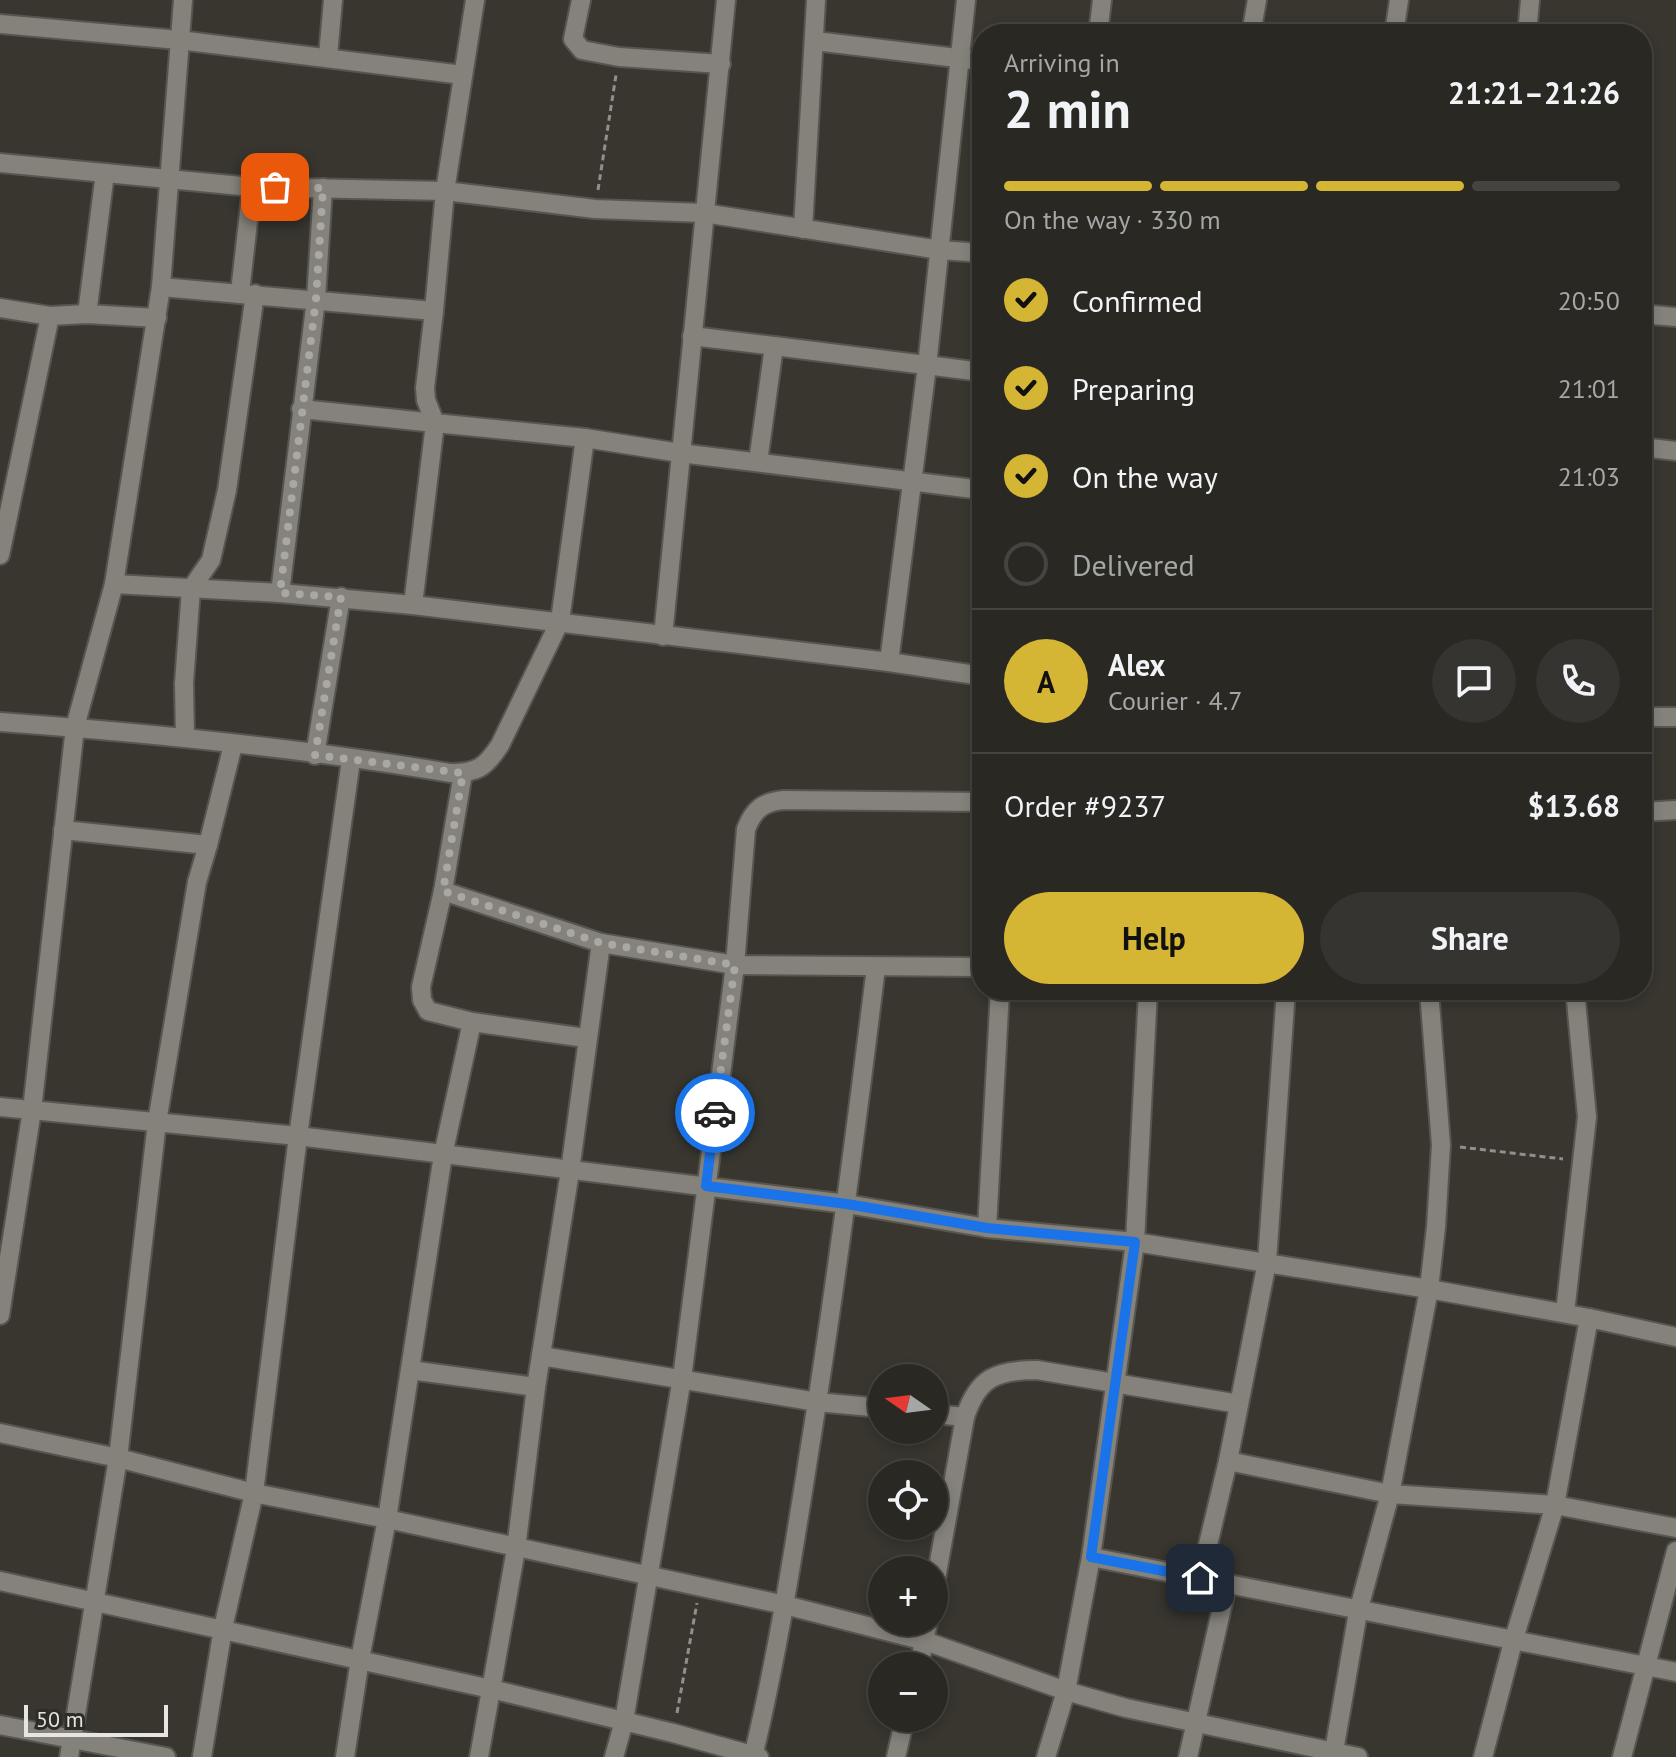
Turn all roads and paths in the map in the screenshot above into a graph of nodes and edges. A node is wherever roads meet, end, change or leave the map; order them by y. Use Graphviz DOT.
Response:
graph roads {
  1 [pos="183,0"];
  2 [pos="333,0"];
  3 [pos="475,0"];
  4 [pos="581,0"];
  5 [pos="726,0"];
  6 [pos="816,0"];
  7 [pos="966,0"];
  8 [pos="1102,0"];
  9 [pos="1257,0"];
  10 [pos="1399,0"];
  11 [pos="1530,0"];
  12 [pos="0,24"];
  13 [pos="1099,24"];
  14 [pos="1253,24"];
  15 [pos="1395,24"];
  16 [pos="1528,24"];
  17 [pos="179,40"];
  18 [pos="815,41"];
  19 [pos="328,56"];
  20 [pos="619,57"];
  21 [pos="959,59"];
  22 [pos="972,60"];
  23 [pos="721,64"];
  24 [pos="463,75"];
  25 [pos="0,163"];
  26 [pos="105,173"];
  27 [pos="170,178"];
  28 [pos="252,187"];
  29 [pos="323,188"];
  30 [pos="445,191"];
  31 [pos="595,209"];
  32 [pos="704,213"];
  33 [pos="803,229"];
  34 [pos="940,250"];
  35 [pos="972,252"];
  36 [pos="161,287"];
  37 [pos="247,293"];
  38 [pos="316,299"];
  39 [pos="0,308"];
  40 [pos="434,311"];
  41 [pos="87,314"];
  42 [pos="1652,315"];
  43 [pos="50,316"];
  44 [pos="1676,317"];
  45 [pos="157,318"];
  46 [pos="692,336"];
  47 [pos="774,346"];
  48 [pos="927,366"];
  49 [pos="972,371"];
  50 [pos="301,409"];
  51 [pos="435,423"];
  52 [pos="585,438"];
  53 [pos="1652,448"];
  54 [pos="1676,451"];
  55 [pos="680,453"];
  56 [pos="758,462"];
  57 [pos="911,481"];
  58 [pos="972,489"];
  59 [pos="2,535"];
  60 [pos="0,555"];
  61 [pos="114,584"];
  62 [pos="191,589"];
  63 [pos="280,593"];
  64 [pos="341,597"];
  65 [pos="413,605"];
  66 [pos="560,621"];
  67 [pos="663,636"];
  68 [pos="889,662"];
  69 [pos="972,674"];
  70 [pos="1652,717"];
  71 [pos="1676,717"];
  72 [pos="0,722"];
  73 [pos="75,727"];
  74 [pos="185,738"];
  75 [pos="233,745"];
  76 [pos="315,755"];
  77 [pos="351,760"];
  78 [pos="463,773"];
  79 [pos="972,802"];
  80 [pos="1676,810"];
  81 [pos="1652,811"];
  82 [pos="63,830"];
  83 [pos="208,845"];
  84 [pos="443,891"];
  85 [pos="601,943"];
  86 [pos="735,965"];
  87 [pos="876,967"];
  88 [pos="972,967"];
  89 [pos="999,1000"];
  90 [pos="1147,1000"];
  91 [pos="1285,1000"];
  92 [pos="1430,1000"];
  93 [pos="1576,1000"];
  94 [pos="472,1022"];
  95 [pos="586,1038"];
  96 [pos="0,1107"];
  97 [pos="32,1110"];
  98 [pos="157,1122"];
  99 [pos="298,1136"];
  100 [pos="1441,1145"];
  101 [pos="443,1155"];
  102 [pos="1583,1161"];
  103 [pos="570,1171"];
  104 [pos="706,1186"];
  105 [pos="847,1204"];
  106 [pos="987,1228"];
  107 [pos="1135,1242"];
  108 [pos="1267,1262"];
  109 [pos="1429,1289"];
  110 [pos="1565,1313"];
  111 [pos="0,1315"];
  112 [pos="1589,1318"];
  113 [pos="1676,1337"];
  114 [pos="541,1356"];
  115 [pos="410,1370"];
  116 [pos="682,1378"];
  117 [pos="1116,1383"];
  118 [pos="536,1387"];
  119 [pos="817,1402"];
  120 [pos="1239,1404"];
  121 [pos="868,1407"];
  122 [pos="948,1415"];
  123 [pos="965,1417"];
  124 [pos="0,1433"];
  125 [pos="118,1458"];
  126 [pos="1228,1461"];
  127 [pos="254,1493"];
  128 [pos="1390,1494"];
  129 [pos="1555,1505"];
  130 [pos="387,1519"];
  131 [pos="1676,1528"];
  132 [pos="516,1549"];
  133 [pos="1676,1551"];
  134 [pos="940,1556"];
  135 [pos="1091,1557"];
  136 [pos="648,1577"];
  137 [pos="1200,1578"];
  138 [pos="0,1581"];
  139 [pos="1227,1585"];
  140 [pos="699,1587"];
  141 [pos="95,1603"];
  142 [pos="785,1605"];
  143 [pos="1358,1612"];
  144 [pos="223,1628"];
  145 [pos="926,1636"];
  146 [pos="925,1641"];
  147 [pos="1513,1642"];
  148 [pos="922,1652"];
  149 [pos="360,1659"];
  150 [pos="1647,1667"];
  151 [pos="1676,1672"];
  152 [pos="491,1689"];
  153 [pos="1066,1691"];
  154 [pos="624,1721"];
  155 [pos="1195,1724"];
  156 [pos="0,1725"];
  157 [pos="902,1732"];
  158 [pos="673,1733"];
  159 [pos="70,1748"];
  160 [pos="1334,1754"];
  161 [pos="755,1756"];
  162 [pos="166,1757"];
  163 [pos="202,1757"];
  164 [pos="345,1757"];
  165 [pos="479,1757"];
  166 [pos="614,1757"];
  167 [pos="896,1757"];
  168 [pos="1046,1757"];
  169 [pos="1188,1757"];
  170 [pos="1358,1757"];
  171 [pos="1483,1757"];
  172 [pos="1622,1757"];
  1 -- 17 [label="street"];
  2 -- 19 [label="street"];
  3 -- 24 [label="street"];
  4 -- 20 [label="street"];
  5 -- 23 [label="street"];
  6 -- 18 [label="street"];
  7 -- 21 [label="street"];
  8 -- 13 [label="street"];
  9 -- 14 [label="street"];
  10 -- 15 [label="street"];
  11 -- 16 [label="street"];
  12 -- 17 [label="street"];
  17 -- 19 [label="street"];
  17 -- 27 [label="street"];
  18 -- 21 [label="street"];
  18 -- 33 [label="street"];
  19 -- 24 [label="street"];
  20 -- 23 [label="street"];
  20 -- 31 [label="path"];
  21 -- 22 [label="street"];
  21 -- 34 [label="street"];
  23 -- 32 [label="street"];
  24 -- 30 [label="street"];
  25 -- 26 [label="street"];
  26 -- 27 [label="street"];
  26 -- 41 [label="street"];
  27 -- 28 [label="street"];
  27 -- 36 [label="street"];
  28 -- 29 [label="street"];
  28 -- 37 [label="street"];
  29 -- 30 [label="street"];
  29 -- 38 [label="street"];
  30 -- 31 [label="street"];
  30 -- 40 [label="street"];
  31 -- 32 [label="street"];
  32 -- 33 [label="street"];
  32 -- 46 [label="street"];
  33 -- 34 [label="street"];
  34 -- 35 [label="street"];
  34 -- 48 [label="street"];
  36 -- 37 [label="street"];
  36 -- 45 [label="street"];
  37 -- 38 [label="street"];
  37 -- 62 [label="street"];
  38 -- 40 [label="street"];
  38 -- 50 [label="street"];
  39 -- 43 [label="street"];
  40 -- 51 [label="street"];
  41 -- 43 [label="street"];
  41 -- 45 [label="street"];
  42 -- 44 [label="street"];
  43 -- 59 [label="street"];
  45 -- 61 [label="street"];
  46 -- 47 [label="street"];
  46 -- 55 [label="street"];
  47 -- 48 [label="street"];
  47 -- 56 [label="street"];
  48 -- 49 [label="street"];
  48 -- 57 [label="street"];
  50 -- 51 [label="street"];
  50 -- 63 [label="street"];
  51 -- 52 [label="street"];
  51 -- 65 [label="street"];
  52 -- 55 [label="street"];
  52 -- 66 [label="street"];
  53 -- 54 [label="street"];
  55 -- 56 [label="street"];
  55 -- 67 [label="street"];
  56 -- 57 [label="street"];
  57 -- 58 [label="street"];
  57 -- 68 [label="street"];
  59 -- 60 [label="street"];
  61 -- 62 [label="street"];
  61 -- 73 [label="street"];
  62 -- 63 [label="street"];
  62 -- 74 [label="street"];
  63 -- 64 [label="street"];
  64 -- 65 [label="street"];
  64 -- 76 [label="street"];
  65 -- 66 [label="street"];
  66 -- 67 [label="street"];
  66 -- 78 [label="street"];
  67 -- 68 [label="street"];
  68 -- 69 [label="street"];
  70 -- 71 [label="street"];
  72 -- 73 [label="street"];
  73 -- 74 [label="street"];
  73 -- 82 [label="street"];
  74 -- 75 [label="street"];
  75 -- 76 [label="street"];
  75 -- 83 [label="street"];
  76 -- 77 [label="street"];
  77 -- 78 [label="street"];
  77 -- 99 [label="street"];
  78 -- 84 [label="street"];
  79 -- 86 [label="street"];
  80 -- 81 [label="street"];
  82 -- 83 [label="street"];
  82 -- 97 [label="street"];
  83 -- 98 [label="street"];
  84 -- 85 [label="street"];
  84 -- 94 [label="street"];
  85 -- 86 [label="street"];
  85 -- 95 [label="street"];
  86 -- 87 [label="street"];
  86 -- 104 [label="street"];
  87 -- 88 [label="street"];
  87 -- 105 [label="street"];
  89 -- 106 [label="street"];
  90 -- 107 [label="street"];
  91 -- 108 [label="street"];
  92 -- 100 [label="street"];
  93 -- 102 [label="street"];
  94 -- 95 [label="street"];
  94 -- 101 [label="street"];
  95 -- 103 [label="street"];
  96 -- 97 [label="street"];
  97 -- 98 [label="street"];
  97 -- 111 [label="street"];
  98 -- 99 [label="street"];
  98 -- 125 [label="street"];
  99 -- 101 [label="street"];
  99 -- 127 [label="street"];
  100 -- 102 [label="path"];
  100 -- 109 [label="street"];
  101 -- 103 [label="street"];
  101 -- 115 [label="street"];
  102 -- 110 [label="street"];
  103 -- 104 [label="street"];
  103 -- 114 [label="street"];
  104 -- 105 [label="street"];
  104 -- 116 [label="street"];
  105 -- 106 [label="street"];
  105 -- 119 [label="street"];
  106 -- 107 [label="street"];
  107 -- 108 [label="street"];
  107 -- 117 [label="street"];
  108 -- 109 [label="street"];
  108 -- 120 [label="street"];
  109 -- 110 [label="street"];
  109 -- 128 [label="street"];
  110 -- 112 [label="street"];
  112 -- 113 [label="street"];
  112 -- 129 [label="street"];
  114 -- 116 [label="street"];
  114 -- 118 [label="street"];
  115 -- 118 [label="street"];
  115 -- 130 [label="street"];
  116 -- 119 [label="street"];
  116 -- 136 [label="street"];
  117 -- 120 [label="street"];
  117 -- 123 [label="street"];
  117 -- 135 [label="street"];
  118 -- 132 [label="street"];
  119 -- 121 [label="street"];
  119 -- 142 [label="street"];
  120 -- 126 [label="street"];
  122 -- 123 [label="street"];
  123 -- 134 [label="street"];
  124 -- 125 [label="street"];
  125 -- 127 [label="street"];
  125 -- 141 [label="street"];
  126 -- 128 [label="street"];
  126 -- 137 [label="street"];
  127 -- 130 [label="street"];
  127 -- 144 [label="street"];
  128 -- 129 [label="street"];
  128 -- 143 [label="street"];
  129 -- 131 [label="street"];
  129 -- 147 [label="street"];
  130 -- 132 [label="street"];
  130 -- 149 [label="street"];
  132 -- 136 [label="street"];
  132 -- 152 [label="street"];
  133 -- 150 [label="street"];
  135 -- 137 [label="street"];
  135 -- 153 [label="street"];
  136 -- 140 [label="street"];
  136 -- 154 [label="street"];
  137 -- 139 [label="street"];
  138 -- 141 [label="street"];
  139 -- 143 [label="street"];
  139 -- 155 [label="street"];
  140 -- 142 [label="street"];
  140 -- 158 [label="path"];
  141 -- 144 [label="street"];
  141 -- 159 [label="street"];
  142 -- 146 [label="street"];
  142 -- 161 [label="street"];
  143 -- 147 [label="street"];
  143 -- 160 [label="street"];
  144 -- 149 [label="street"];
  144 -- 163 [label="street"];
  145 -- 146 [label="street"];
  146 -- 148 [label="street"];
  146 -- 153 [label="street"];
  147 -- 150 [label="street"];
  147 -- 171 [label="street"];
  149 -- 152 [label="street"];
  149 -- 164 [label="street"];
  150 -- 151 [label="street"];
  150 -- 172 [label="street"];
  152 -- 154 [label="street"];
  152 -- 165 [label="street"];
  153 -- 155 [label="street"];
  153 -- 168 [label="street"];
  154 -- 158 [label="street"];
  154 -- 166 [label="street"];
  155 -- 160 [label="street"];
  155 -- 169 [label="street"];
  156 -- 159 [label="street"];
  157 -- 167 [label="street"];
  158 -- 161 [label="street"];
  159 -- 162 [label="street"];
  160 -- 170 [label="street"];
}
